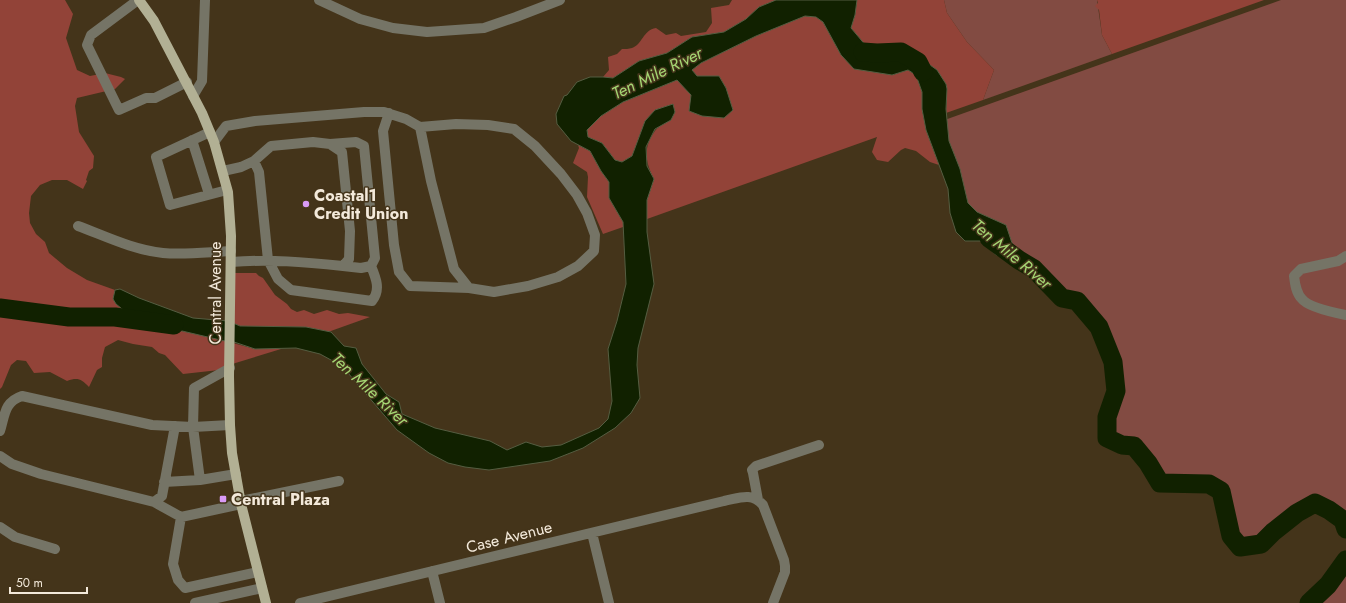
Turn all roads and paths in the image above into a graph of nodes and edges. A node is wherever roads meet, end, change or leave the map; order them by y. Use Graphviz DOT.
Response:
graph roads {
  1 [pos="138,0"];
  2 [pos="206,0"];
  3 [pos="320,0"];
  4 [pos="560,0"];
  5 [pos="187,82"];
  6 [pos="193,96"];
  7 [pos="389,113"];
  8 [pos="420,127"];
  9 [pos="210,132"];
  10 [pos="192,140"];
  11 [pos="214,142"];
  12 [pos="330,144"];
  13 [pos="254,161"];
  14 [pos="223,171"];
  15 [pos="227,190"];
  16 [pos="209,194"];
  17 [pos="78,226"];
  18 [pos="231,251"];
  19 [pos="1346,256"];
  20 [pos="268,260"];
  21 [pos="231,262"];
  22 [pos="343,266"];
  23 [pos="371,266"];
  24 [pos="469,288"];
  25 [pos="1346,315"];
  26 [pos="230,368"];
  27 [pos="230,425"];
  28 [pos="175,426"];
  29 [pos="194,427"];
  30 [pos="0,431"];
  31 [pos="819,445"];
  32 [pos="0,456"];
  33 [pos="236,474"];
  34 [pos="200,480"];
  35 [pos="339,481"];
  36 [pos="164,482"];
  37 [pos="758,500"];
  38 [pos="154,502"];
  39 [pos="241,502"];
  40 [pos="181,517"];
  41 [pos="0,526"];
  42 [pos="592,533"];
  43 [pos="55,549"];
  44 [pos="432,571"];
  45 [pos="258,572"];
  46 [pos="262,588"];
  47 [pos="195,603"];
  48 [pos="266,603"];
  49 [pos="300,603"];
  50 [pos="440,603"];
  51 [pos="609,603"];
  52 [pos="773,603"];
  1 -- 5 [label="main road, Central Avenue"];
  1 -- 5 [label="street"];
  2 -- 6 [label="street"];
  3 -- 4 [label="street"];
  5 -- 6 [label="main road, Central Avenue"];
  6 -- 9 [label="main road, Central Avenue"];
  7 -- 8 [label="street"];
  7 -- 11 [label="street"];
  7 -- 24 [label="street"];
  8 -- 24 [label="street"];
  8 -- 24 [label="street"];
  9 -- 10 [label="street"];
  9 -- 11 [label="main road, Central Avenue"];
  10 -- 16 [label="street"];
  10 -- 16 [label="street"];
  11 -- 14 [label="main road, Central Avenue"];
  12 -- 13 [label="street"];
  12 -- 22 [label="street"];
  12 -- 23 [label="street"];
  13 -- 14 [label="street"];
  13 -- 20 [label="street"];
  14 -- 15 [label="main road, Central Avenue"];
  15 -- 16 [label="street"];
  15 -- 18 [label="main road, Central Avenue"];
  17 -- 18 [label="street"];
  18 -- 21 [label="main road, Central Avenue"];
  19 -- 25 [label="street"];
  20 -- 21 [label="street"];
  20 -- 22 [label="street"];
  20 -- 23 [label="street"];
  21 -- 26 [label="main road, Central Avenue"];
  22 -- 23 [label="street"];
  26 -- 27 [label="main road, Central Avenue"];
  26 -- 29 [label="street"];
  27 -- 29 [label="street"];
  27 -- 33 [label="main road, Central Avenue"];
  28 -- 29 [label="street"];
  28 -- 30 [label="street"];
  28 -- 36 [label="street"];
  29 -- 34 [label="street"];
  31 -- 37 [label="street"];
  32 -- 38 [label="street"];
  33 -- 34 [label="street"];
  33 -- 39 [label="main road, Central Avenue"];
  34 -- 36 [label="street"];
  35 -- 39 [label="street"];
  36 -- 38 [label="street"];
  37 -- 42 [label="street, Case Avenue"];
  37 -- 52 [label="street"];
  38 -- 40 [label="street"];
  39 -- 40 [label="street"];
  39 -- 45 [label="main road, Central Avenue"];
  40 -- 45 [label="street"];
  41 -- 43 [label="street"];
  42 -- 44 [label="street, Case Avenue"];
  42 -- 51 [label="street"];
  44 -- 49 [label="street, Case Avenue"];
  44 -- 50 [label="street"];
  45 -- 46 [label="main road, Central Avenue"];
  46 -- 47 [label="street"];
  46 -- 48 [label="main road, Central Avenue"];
}
